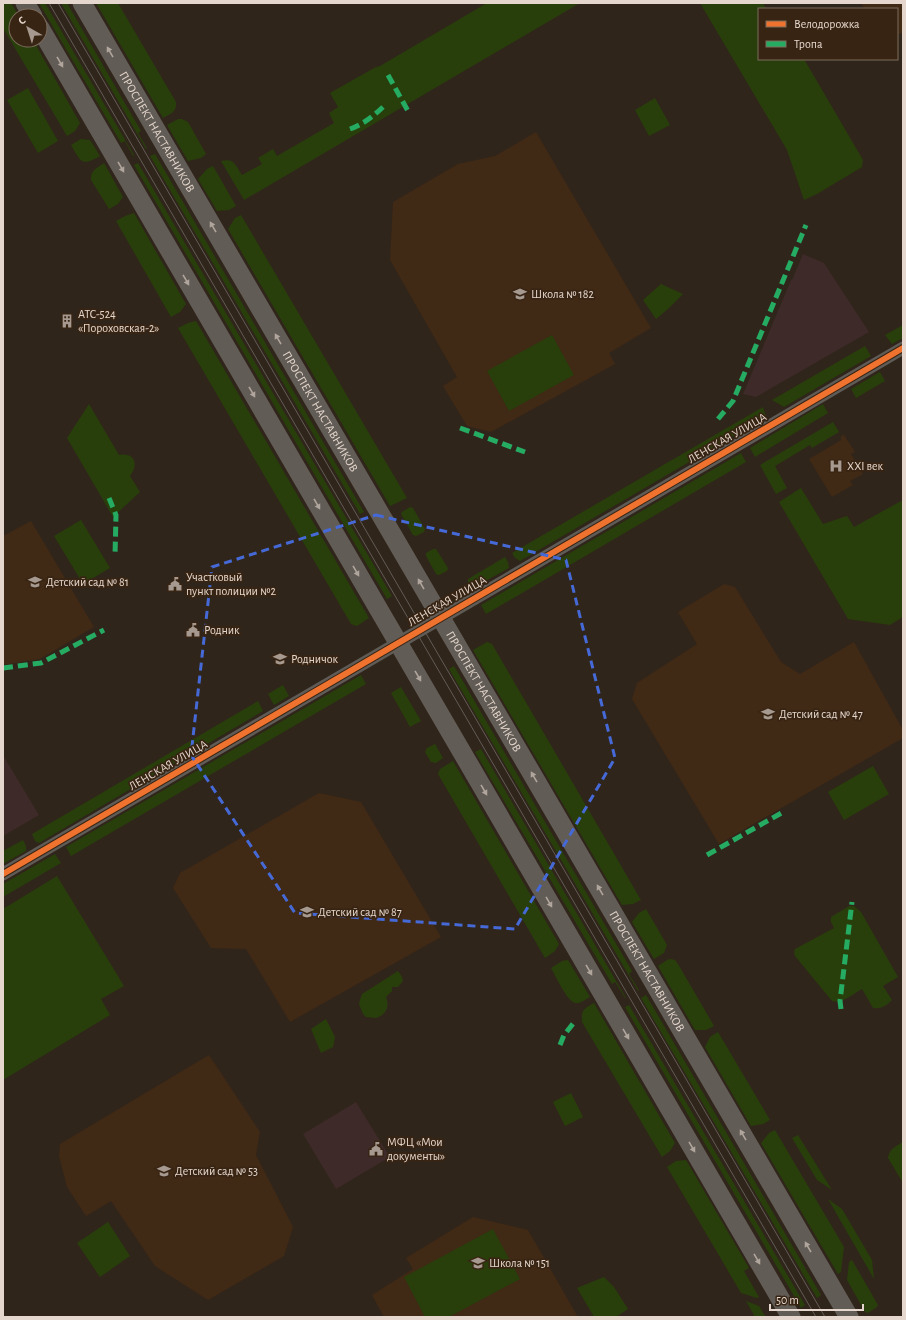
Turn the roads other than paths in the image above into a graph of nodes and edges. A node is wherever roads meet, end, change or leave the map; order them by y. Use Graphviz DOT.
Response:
graph roads {
  1 [pos="82,3"];
  2 [pos="48,42"];
  3 [pos="903,348"];
  4 [pos="441,618"];
  5 [pos="398,643"];
  6 [pos="3,874"];
  7 [pos="791,1317"];
  8 [pos="849,1317"];
  4 -- 1 [label="main road, ПРОСПЕКТ НАСТАВНИКОВ, one-way"];
  2 -- 5 [label="main road, one-way"];
  3 -- 4 [label="street, ЛЕНСКАЯ УЛИЦА"];
  4 -- 5 [label="street, ЛЕНСКАЯ УЛИЦА"];
  8 -- 4 [label="main road, ПРОСПЕКТ НАСТАВНИКОВ, one-way"];
  5 -- 6 [label="street, ЛЕНСКАЯ УЛИЦА"];
  5 -- 7 [label="main road, one-way"];
}
